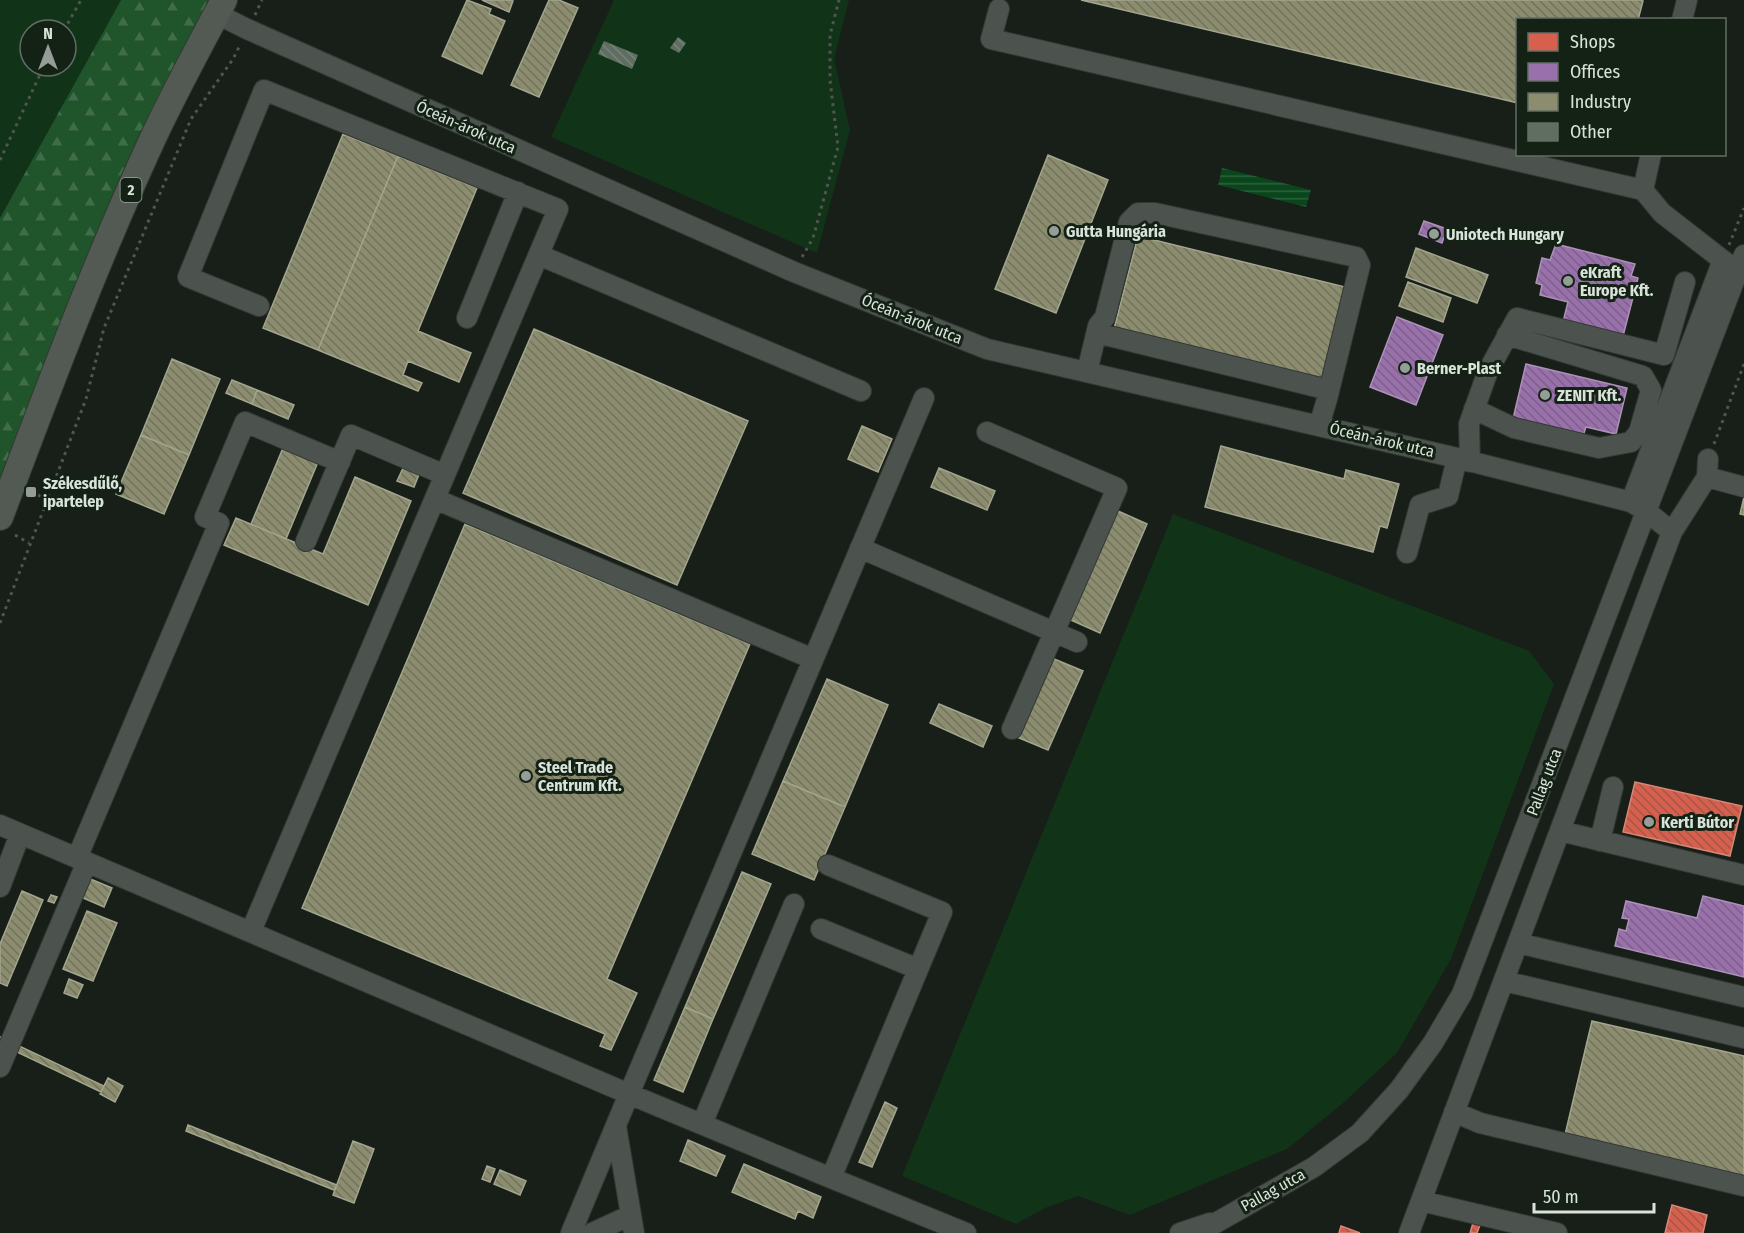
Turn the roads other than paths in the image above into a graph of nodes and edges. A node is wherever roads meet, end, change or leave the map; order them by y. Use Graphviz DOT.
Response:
graph roads {
  1 [pos="1687,0"];
  2 [pos="220,7"];
  3 [pos="999,9"];
  4 [pos="1682,18"];
  5 [pos="1652,156"];
  6 [pos="1643,190"];
  7 [pos="518,192"];
  8 [pos="538,255"];
  9 [pos="1735,262"];
  10 [pos="1685,282"];
  11 [pos="259,306"];
  12 [pos="467,318"];
  13 [pos="1096,333"];
  14 [pos="1507,335"];
  15 [pos="1087,372"];
  16 [pos="1329,390"];
  17 [pos="861,391"];
  18 [pos="924,398"];
  19 [pos="1474,409"];
  20 [pos="1319,426"];
  21 [pos="987,432"];
  22 [pos="1463,460"];
  23 [pos="340,462"];
  24 [pos="445,475"];
  25 [pos="1744,487"];
  26 [pos="435,500"];
  27 [pos="1638,506"];
  28 [pos="8,526"];
  29 [pos="1672,532"];
  30 [pos="306,541"];
  31 [pos="860,548"];
  32 [pos="1407,553"];
  33 [pos="1054,632"];
  34 [pos="1077,642"];
  35 [pos="813,659"];
  36 [pos="1012,729"];
  37 [pos="1613,787"];
  38 [pos="0,825"];
  39 [pos="1560,831"];
  40 [pos="20,834"];
  41 [pos="1600,840"];
  42 [pos="82,860"];
  43 [pos="828,865"];
  44 [pos="1744,875"];
  45 [pos="0,887"];
  46 [pos="794,904"];
  47 [pos="820,928"];
  48 [pos="251,931"];
  49 [pos="1518,943"];
  50 [pos="918,969"];
  51 [pos="1503,981"];
  52 [pos="1744,996"];
  53 [pos="1744,1038"];
  54 [pos="0,1067"];
  55 [pos="629,1094"];
  56 [pos="1454,1112"];
  57 [pos="702,1124"];
  58 [pos="616,1126"];
  59 [pos="831,1178"];
  60 [pos="1744,1186"];
  61 [pos="1421,1201"];
  62 [pos="1221,1219"];
  63 [pos="633,1224"];
  64 [pos="571,1233"];
  65 [pos="592,1233"];
  66 [pos="966,1233"];
  67 [pos="1180,1233"];
  68 [pos="1198,1233"];
  69 [pos="1408,1233"];
  70 [pos="1557,1233"];
  1 -- 4 [label="street"];
  2 -- 15 [label="street, Óceán-árok utca"];
  2 -- 28 [label="main road, 2"];
  3 -- 6 [label="street"];
  5 -- 6 [label="street"];
  6 -- 9 [label="street"];
  7 -- 8 [label="street"];
  7 -- 11 [label="street"];
  7 -- 12 [label="street"];
  8 -- 17 [label="street"];
  8 -- 24 [label="street"];
  9 -- 27 [label="street, Pallag utca"];
  10 -- 14 [label="street"];
  13 -- 15 [label="street"];
  13 -- 16 [label="street"];
  13 -- 16 [label="street"];
  14 -- 19 [label="street"];
  14 -- 19 [label="street"];
  15 -- 20 [label="street, Óceán-árok utca"];
  16 -- 20 [label="street"];
  18 -- 31 [label="street"];
  19 -- 22 [label="street"];
  20 -- 22 [label="street, Óceán-árok utca"];
  21 -- 33 [label="street"];
  22 -- 27 [label="street, Óceán-árok utca"];
  22 -- 32 [label="street"];
  23 -- 24 [label="street"];
  23 -- 30 [label="street"];
  23 -- 42 [label="street"];
  24 -- 26 [label="street"];
  25 -- 29 [label="street, Pallag utca"];
  26 -- 35 [label="street"];
  26 -- 48 [label="street"];
  27 -- 29 [label="street"];
  27 -- 62 [label="street, Pallag utca"];
  29 -- 39 [label="street, Pallag utca"];
  31 -- 33 [label="street"];
  31 -- 35 [label="street"];
  33 -- 34 [label="street"];
  33 -- 36 [label="street"];
  35 -- 55 [label="street"];
  37 -- 41 [label="street"];
  38 -- 40 [label="street"];
  39 -- 41 [label="street"];
  39 -- 49 [label="street, Pallag utca"];
  40 -- 42 [label="street"];
  40 -- 45 [label="street"];
  41 -- 44 [label="street"];
  42 -- 48 [label="street"];
  42 -- 54 [label="street"];
  43 -- 50 [label="street"];
  46 -- 57 [label="street"];
  47 -- 50 [label="street"];
  48 -- 55 [label="street"];
  49 -- 51 [label="street, Pallag utca"];
  49 -- 52 [label="street"];
  50 -- 59 [label="street"];
  51 -- 53 [label="street"];
  51 -- 56 [label="street, Pallag utca"];
  55 -- 57 [label="street"];
  55 -- 58 [label="street"];
  56 -- 60 [label="street"];
  56 -- 61 [label="street, Pallag utca"];
  57 -- 59 [label="street"];
  58 -- 63 [label="street"];
  58 -- 64 [label="street"];
  59 -- 66 [label="street"];
  61 -- 69 [label="street, Pallag utca"];
  61 -- 70 [label="street"];
  62 -- 67 [label="street"];
  62 -- 68 [label="street"];
  63 -- 65 [label="street"];
}
